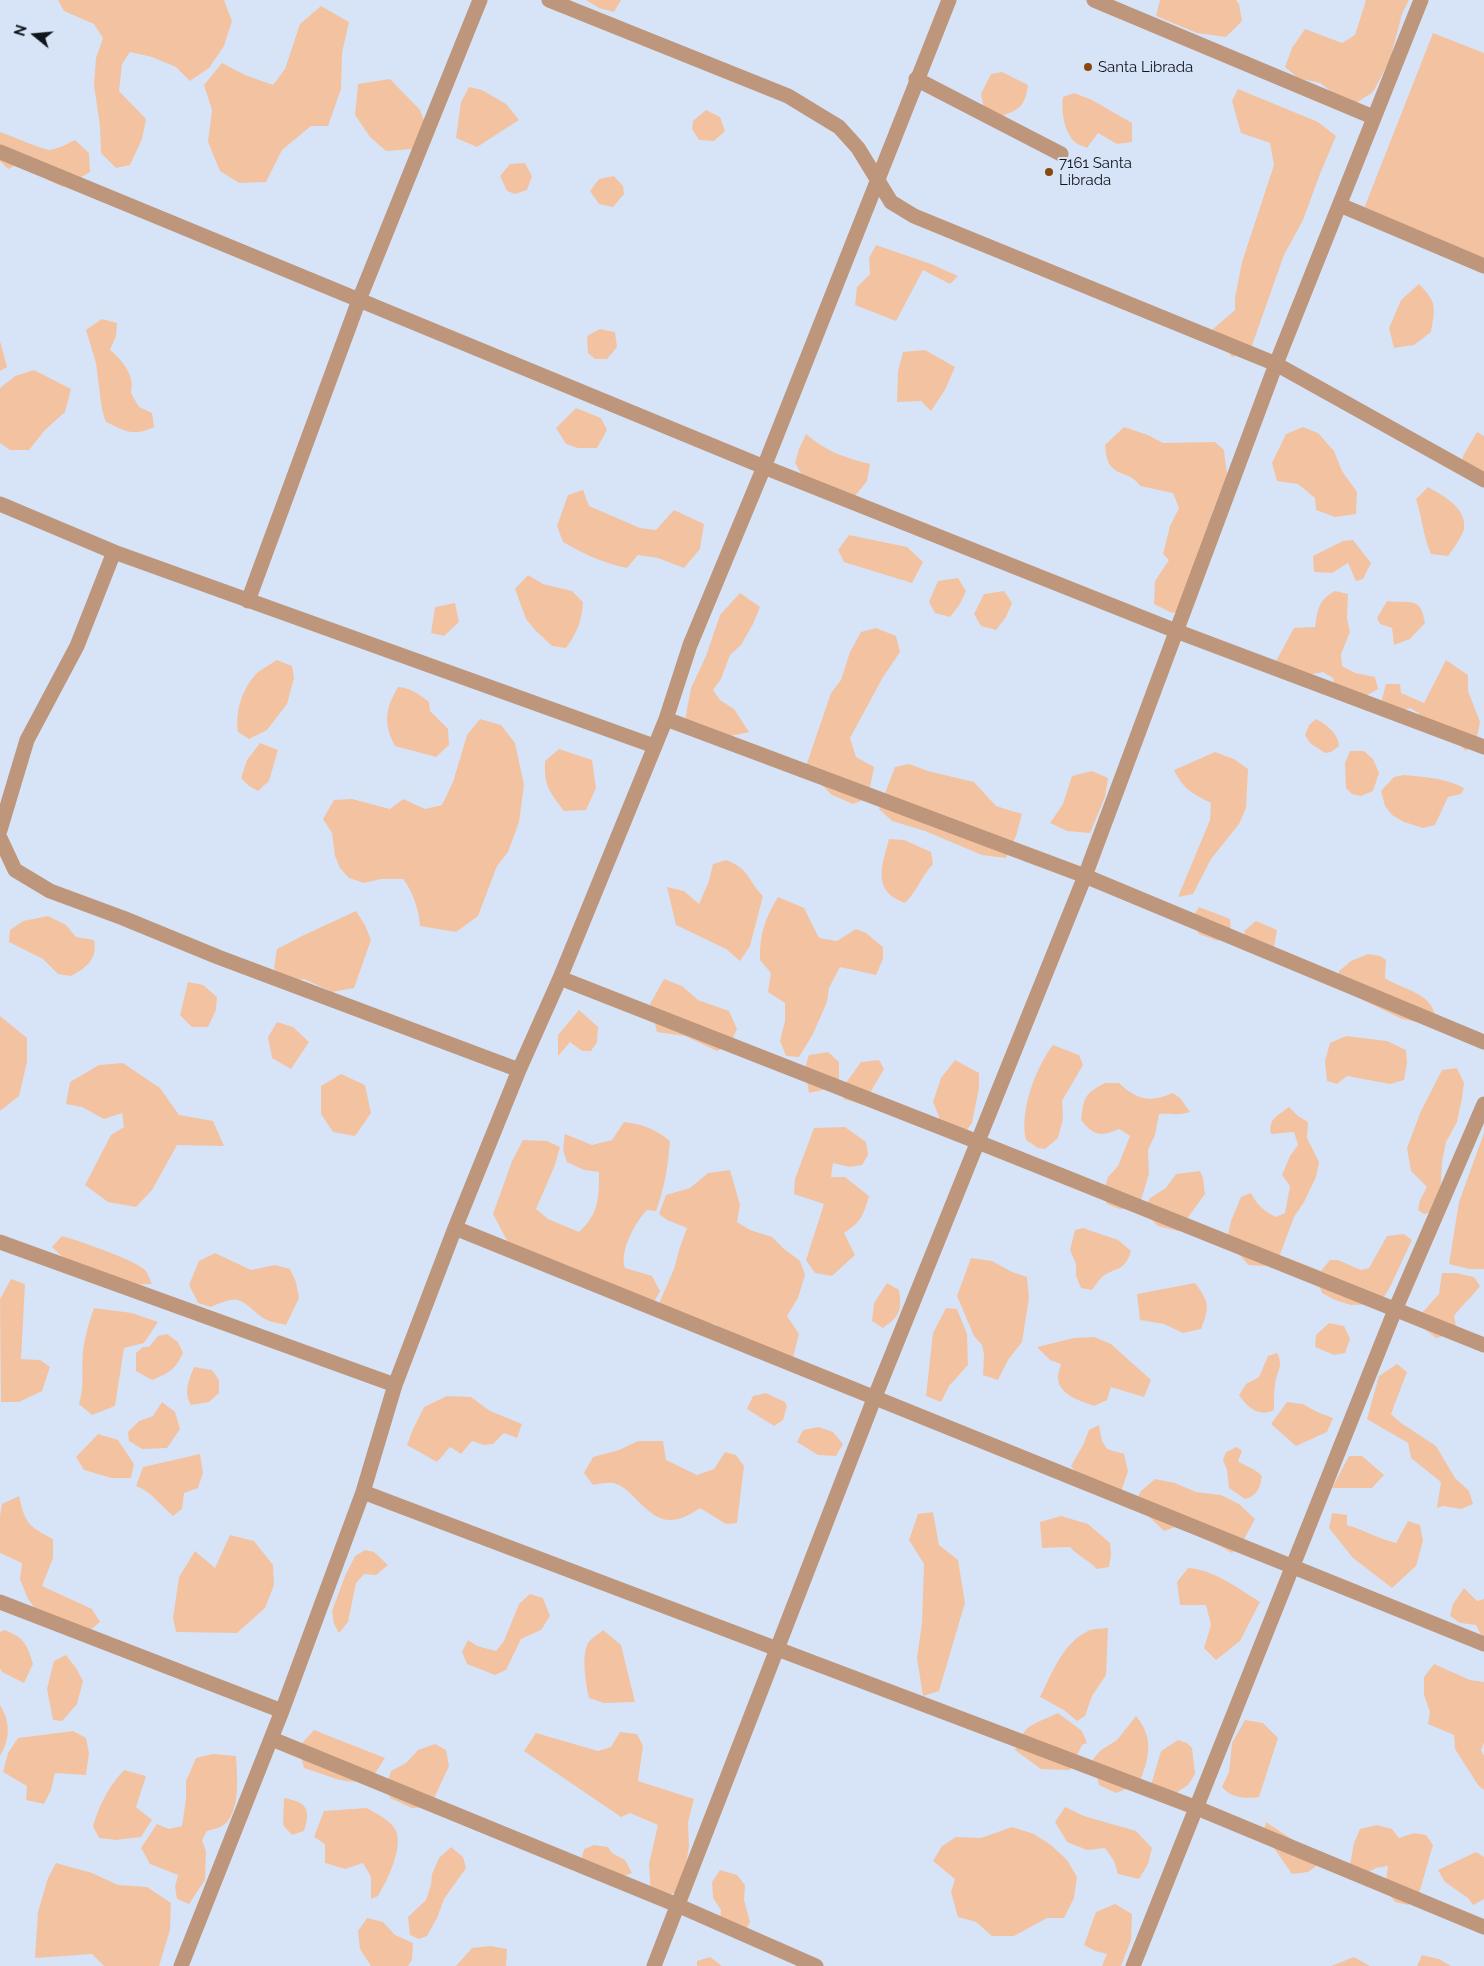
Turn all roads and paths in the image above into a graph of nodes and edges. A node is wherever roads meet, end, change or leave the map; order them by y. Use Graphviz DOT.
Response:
graph roads {
  1 [pos="480,0"];
  2 [pos="549,0"];
  3 [pos="949,0"];
  4 [pos="1094,0"];
  5 [pos="1421,0"];
  6 [pos="916,79"];
  7 [pos="1373,117"];
  8 [pos="0,152"];
  9 [pos="1061,154"];
  10 [pos="877,179"];
  11 [pos="1340,205"];
  12 [pos="1484,266"];
  13 [pos="358,300"];
  14 [pos="1276,364"];
  15 [pos="764,468"];
  16 [pos="1484,480"];
  17 [pos="0,504"];
  18 [pos="114,552"];
  19 [pos="248,600"];
  20 [pos="1176,631"];
  21 [pos="666,719"];
  22 [pos="654,746"];
  23 [pos="1484,747"];
  24 [pos="0,830"];
  25 [pos="0,838"];
  26 [pos="1085,876"];
  27 [pos="560,978"];
  28 [pos="1484,1042"];
  29 [pos="519,1070"];
  30 [pos="1484,1104"];
  31 [pos="978,1142"];
  32 [pos="455,1228"];
  33 [pos="0,1242"];
  34 [pos="1395,1310"];
  35 [pos="1484,1346"];
  36 [pos="395,1385"];
  37 [pos="874,1399"];
  38 [pos="363,1492"];
  39 [pos="1293,1566"];
  40 [pos="0,1602"];
  41 [pos="1484,1644"];
  42 [pos="777,1648"];
  43 [pos="282,1711"];
  44 [pos="272,1739"];
  45 [pos="1197,1808"];
  46 [pos="677,1905"];
  47 [pos="1484,1927"];
  48 [pos="181,1966"];
  49 [pos="654,1966"];
  50 [pos="816,1966"];
  51 [pos="1133,1966"];
  1 -- 13 [label="street"];
  2 -- 10 [label="street"];
  3 -- 6 [label="street"];
  4 -- 7 [label="street"];
  5 -- 7 [label="street"];
  6 -- 9 [label="street"];
  6 -- 10 [label="street"];
  7 -- 11 [label="street"];
  8 -- 13 [label="street"];
  10 -- 14 [label="street"];
  10 -- 15 [label="street"];
  11 -- 12 [label="street"];
  11 -- 14 [label="street"];
  13 -- 15 [label="street"];
  13 -- 19 [label="street"];
  14 -- 16 [label="street"];
  14 -- 20 [label="street"];
  15 -- 20 [label="street"];
  15 -- 21 [label="street"];
  17 -- 18 [label="street"];
  18 -- 19 [label="street"];
  18 -- 24 [label="street"];
  19 -- 22 [label="street"];
  20 -- 23 [label="street"];
  20 -- 26 [label="street"];
  21 -- 22 [label="street"];
  21 -- 26 [label="street"];
  22 -- 27 [label="street"];
  25 -- 29 [label="street"];
  26 -- 28 [label="street"];
  26 -- 31 [label="street"];
  27 -- 29 [label="street"];
  27 -- 31 [label="street"];
  29 -- 32 [label="street"];
  30 -- 34 [label="street"];
  31 -- 34 [label="street"];
  31 -- 37 [label="street"];
  32 -- 36 [label="street"];
  32 -- 37 [label="street"];
  33 -- 36 [label="street"];
  34 -- 35 [label="street"];
  34 -- 39 [label="street"];
  36 -- 38 [label="street"];
  37 -- 39 [label="street"];
  37 -- 42 [label="street"];
  38 -- 42 [label="street"];
  38 -- 43 [label="street"];
  39 -- 41 [label="street"];
  39 -- 45 [label="street"];
  40 -- 43 [label="street"];
  42 -- 45 [label="street"];
  42 -- 46 [label="street"];
  43 -- 44 [label="street"];
  44 -- 46 [label="street"];
  44 -- 48 [label="street"];
  45 -- 47 [label="street"];
  45 -- 51 [label="street"];
  46 -- 49 [label="street"];
  46 -- 50 [label="street"];
}
